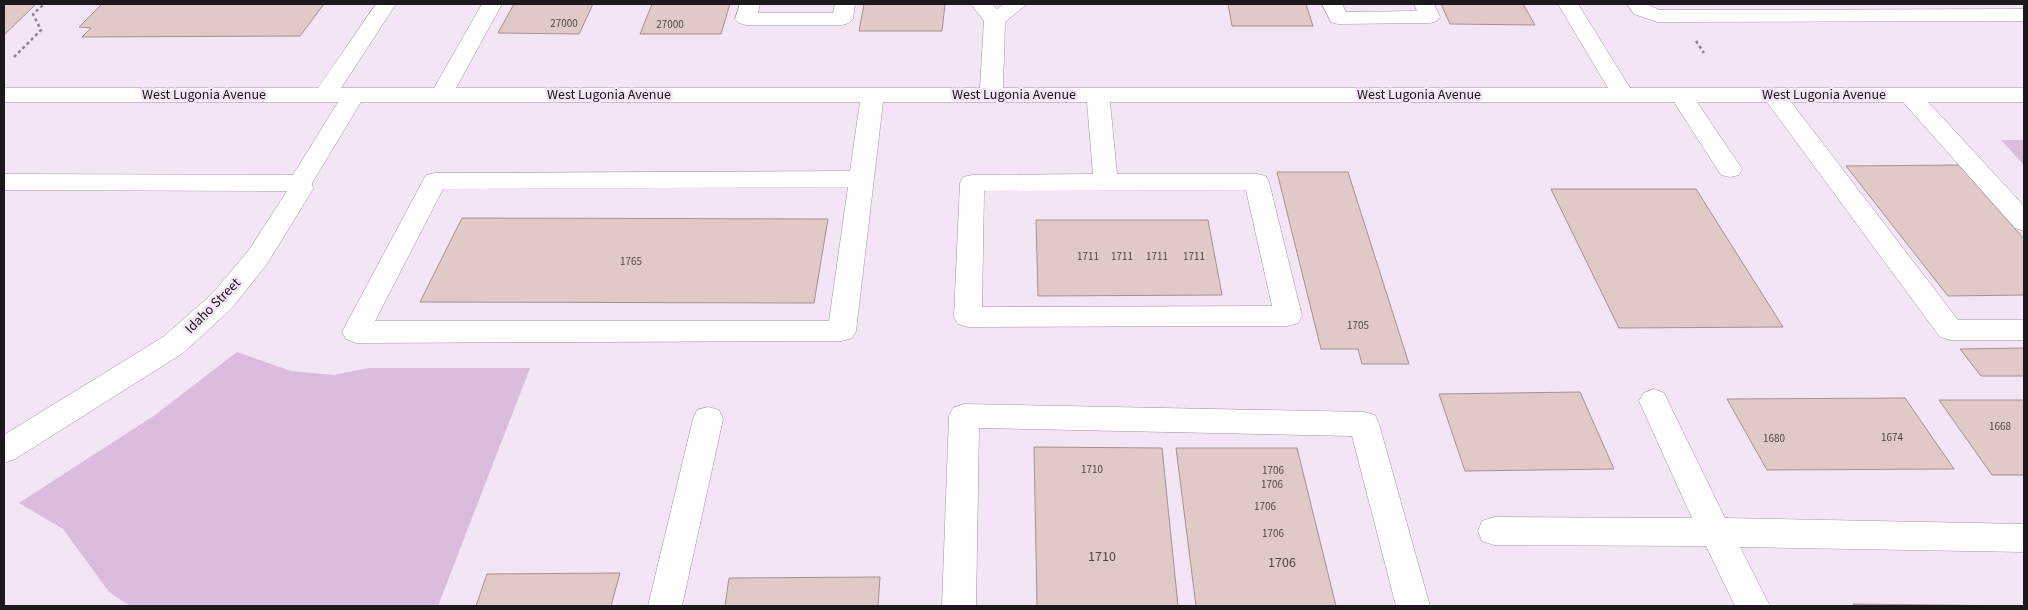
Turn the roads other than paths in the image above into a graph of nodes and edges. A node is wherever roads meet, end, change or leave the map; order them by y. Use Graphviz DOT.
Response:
graph roads {
  1 [pos="386,4"];
  2 [pos="492,4"];
  3 [pos="750,4"];
  4 [pos="844,4"];
  5 [pos="980,4"];
  6 [pos="1017,4"];
  7 [pos="1332,4"];
  8 [pos="1424,4"];
  9 [pos="1568,4"];
  10 [pos="1637,4"];
  11 [pos="2024,15"];
  12 [pos="995,20"];
  13 [pos="1098,94"];
  14 [pos="1622,94"];
  15 [pos="1681,94"];
  16 [pos="1774,94"];
  17 [pos="1909,94"];
  18 [pos="2024,94"];
  19 [pos="4,95"];
  20 [pos="325,95"];
  21 [pos="440,95"];
  22 [pos="872,95"];
  23 [pos="991,95"];
  24 [pos="354,96"];
  25 [pos="1730,169"];
  26 [pos="862,179"];
  27 [pos="300,183"];
  28 [pos="1106,183"];
  29 [pos="8,187"];
  30 [pos="2024,222"];
  31 [pos="2024,330"];
  32 [pos="1654,401"];
  33 [pos="708,419"];
  34 [pos="4,450"];
  35 [pos="1494,531"];
  36 [pos="1715,532"];
  37 [pos="2024,538"];
  38 [pos="665,606"];
  39 [pos="959,606"];
  40 [pos="1412,606"];
  41 [pos="1753,606"];
  1 -- 20 [label="street"];
  2 -- 21 [label="street"];
  3 -- 4 [label="street"];
  5 -- 12 [label="street"];
  6 -- 12 [label="street"];
  7 -- 8 [label="street"];
  9 -- 14 [label="street"];
  10 -- 11 [label="street"];
  12 -- 23 [label="street"];
  13 -- 14 [label="street, West Lugonia Avenue"];
  13 -- 23 [label="street, West Lugonia Avenue"];
  13 -- 28 [label="street"];
  14 -- 15 [label="street, West Lugonia Avenue"];
  15 -- 16 [label="street, West Lugonia Avenue"];
  15 -- 25 [label="street"];
  16 -- 17 [label="street, West Lugonia Avenue"];
  16 -- 31 [label="street"];
  17 -- 18 [label="street, West Lugonia Avenue"];
  17 -- 30 [label="street"];
  19 -- 20 [label="street, West Lugonia Avenue"];
  20 -- 24 [label="street, West Lugonia Avenue"];
  21 -- 22 [label="street, West Lugonia Avenue"];
  21 -- 24 [label="street, West Lugonia Avenue"];
  22 -- 23 [label="street, West Lugonia Avenue"];
  22 -- 26 [label="street"];
  24 -- 27 [label="street, Idaho Street"];
  26 -- 26 [label="street"];
  27 -- 29 [label="street"];
  27 -- 34 [label="street, Idaho Street"];
  28 -- 28 [label="street"];
  32 -- 36 [label="street"];
  33 -- 38 [label="street"];
  35 -- 36 [label="street"];
  36 -- 37 [label="street"];
  36 -- 41 [label="street"];
  39 -- 40 [label="street"];
}
